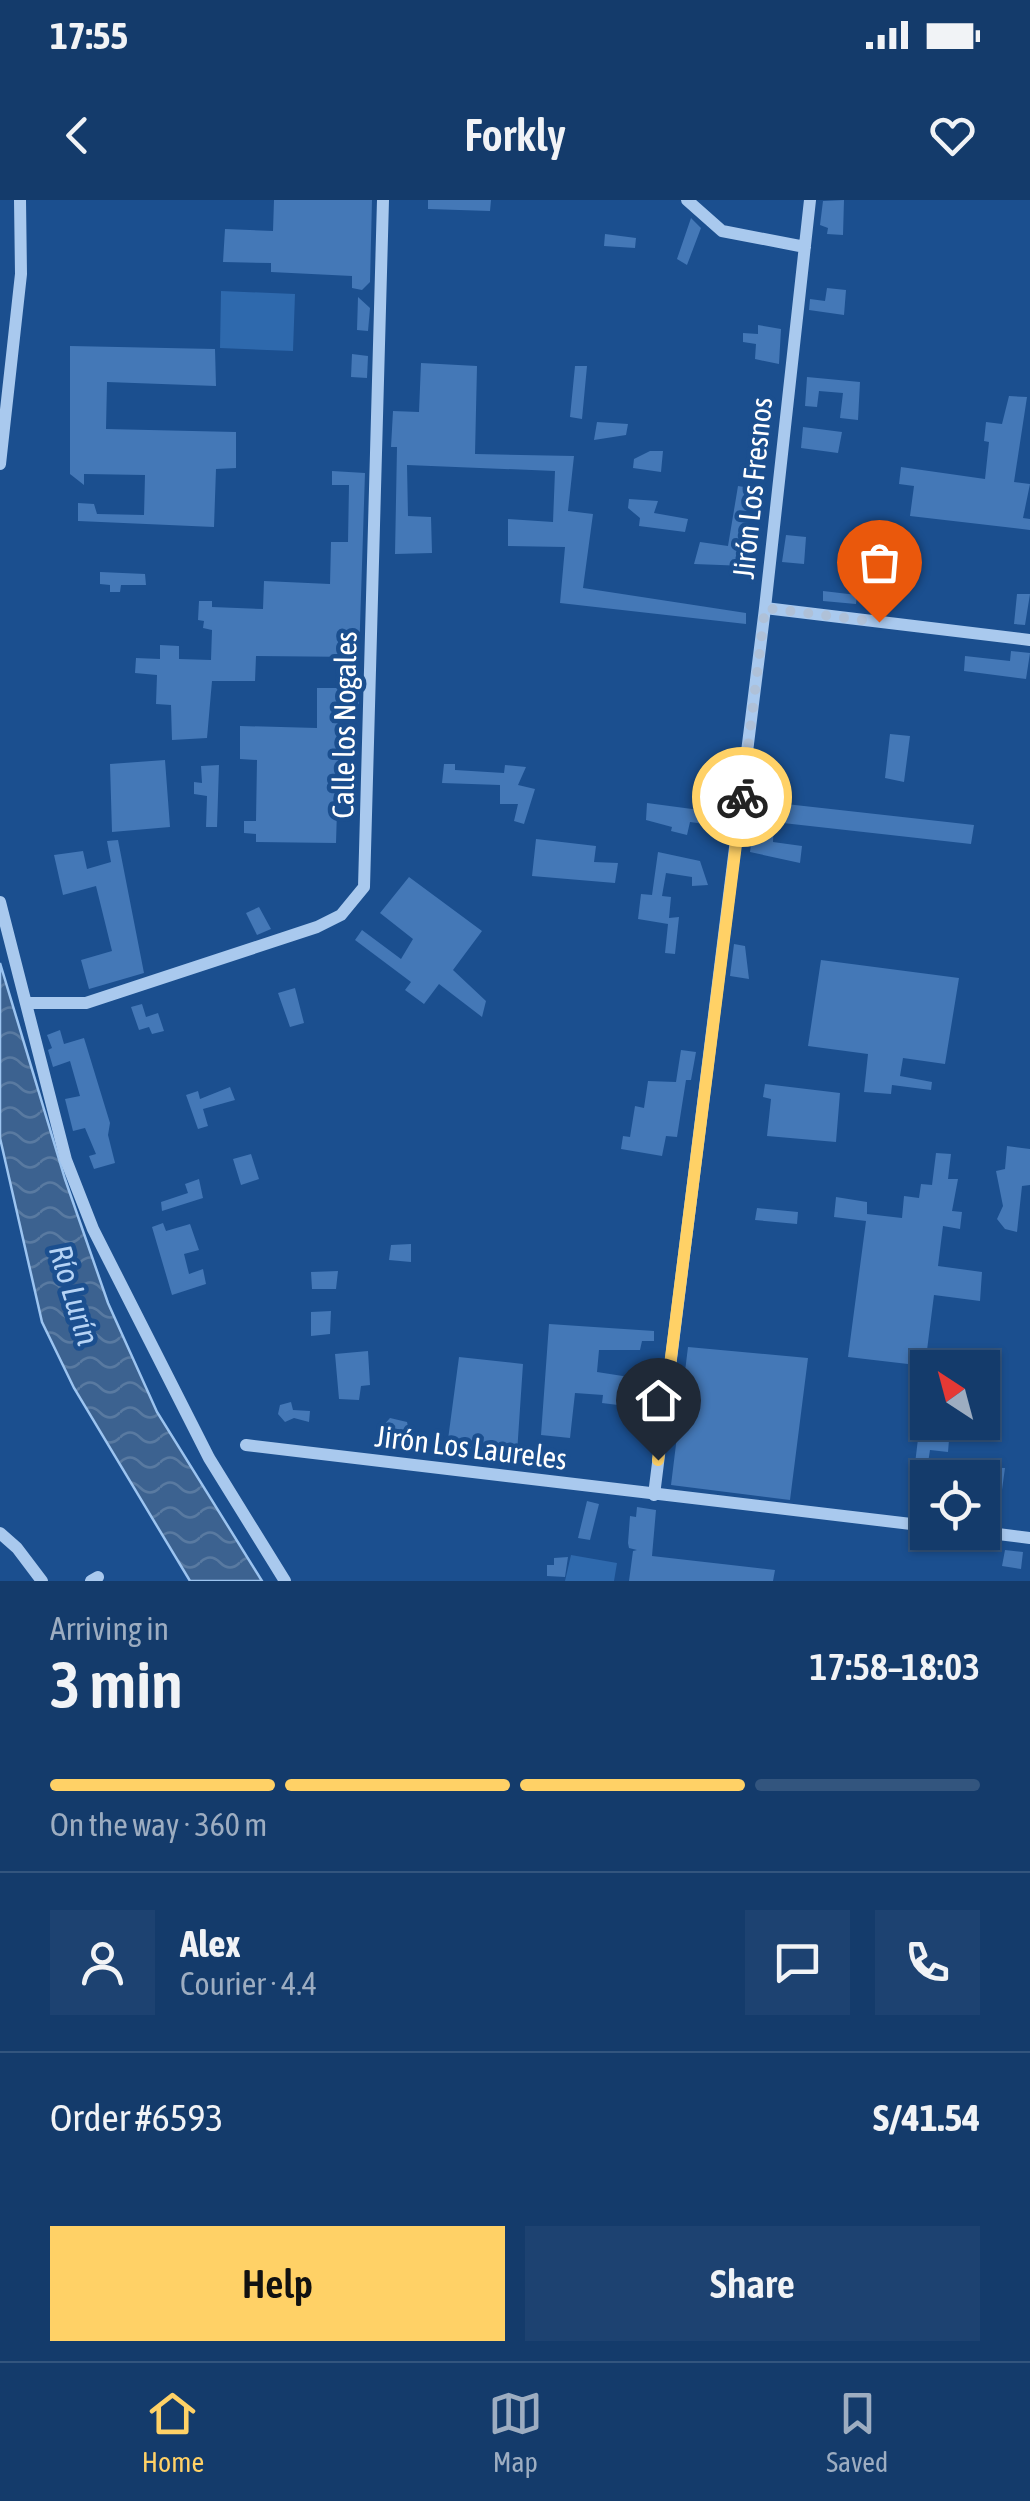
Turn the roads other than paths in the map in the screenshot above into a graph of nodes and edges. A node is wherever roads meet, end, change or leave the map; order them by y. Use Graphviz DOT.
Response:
graph roads {
  1 [pos="20,200"];
  2 [pos="382,200"];
  3 [pos="688,200"];
  4 [pos="810,200"];
  5 [pos="805,247"];
  6 [pos="0,464"];
  7 [pos="765,608"];
  8 [pos="1030,640"];
  9 [pos="0,902"];
  10 [pos="28,1003"];
  11 [pos="246,1445"];
  12 [pos="654,1495"];
  13 [pos="910,1524"];
  14 [pos="0,1533"];
  15 [pos="1000,1534"];
  16 [pos="1030,1538"];
  17 [pos="42,1581"];
  18 [pos="285,1581"];
  1 -- 6 [label="street"];
  2 -- 10 [label="street, Calle los Nogales"];
  3 -- 5 [label="street"];
  4 -- 5 [label="street, Jirón Los Fresnos"];
  5 -- 7 [label="street, Jirón Los Fresnos"];
  7 -- 8 [label="street"];
  7 -- 12 [label="street, Jirón Los Fresnos"];
  9 -- 10 [label="street"];
  10 -- 18 [label="street"];
  11 -- 12 [label="street, Jirón Los Laureles"];
  12 -- 13 [label="street, Jirón Los Laureles"];
  14 -- 17 [label="street"];
  15 -- 16 [label="street"];
}
